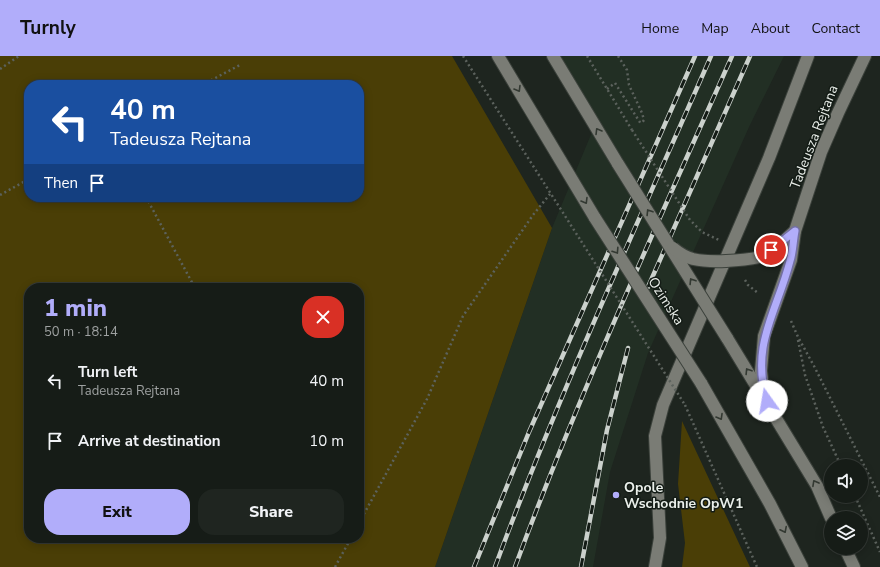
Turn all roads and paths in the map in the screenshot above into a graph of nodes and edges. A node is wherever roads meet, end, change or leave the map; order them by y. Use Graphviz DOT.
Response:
graph roads {
  1 [pos="19,56"];
  2 [pos="464,56"];
  3 [pos="498,56"];
  4 [pos="553,56"];
  5 [pos="587,56"];
  6 [pos="618,56"];
  7 [pos="808,56"];
  8 [pos="865,56"];
  9 [pos="240,64"];
  10 [pos="0,69"];
  11 [pos="211,80"];
  12 [pos="607,89"];
  13 [pos="24,182"];
  14 [pos="550,194"];
  15 [pos="0,195"];
  16 [pos="149,202"];
  17 [pos="795,231"];
  18 [pos="723,241"];
  19 [pos="669,245"];
  20 [pos="192,283"];
  21 [pos="767,401"];
  22 [pos="838,459"];
  23 [pos="861,459"];
  24 [pos="868,473"];
  25 [pos="880,497"];
  26 [pos="858,503"];
  27 [pos="829,511"];
  28 [pos="364,514"];
  29 [pos="348,543"];
  30 [pos="880,552"];
  31 [pos="848,555"];
  32 [pos="335,567"];
  33 [pos="655,567"];
  34 [pos="757,567"];
  35 [pos="802,567"];
  36 [pos="854,567"];
  1 -- 10 [label="path"];
  2 -- 14 [label="path"];
  3 -- 35 [label="main road, Ozimska, one-way, bridge"];
  19 -- 4 [label="main road, one-way, bridge"];
  5 -- 12 [label="path"];
  6 -- 12 [label="path"];
  7 -- 33 [label="main road"];
  8 -- 17 [label="main road, Tadeusza Rejtana"];
  9 -- 11 [label="path"];
  12 -- 18 [label="path, bridge"];
  13 -- 15 [label="path"];
  14 -- 28 [label="path"];
  14 -- 34 [label="path, bridge"];
  16 -- 20 [label="path"];
  17 -- 19 [label="main road, bridge"];
  17 -- 21 [label="main road, Tadeusza Rejtana"];
  21 -- 19 [label="main road, one-way, bridge"];
  27 -- 21 [label="main road, one-way"];
  22 -- 23 [label="path"];
  24 -- 25 [label="path"];
  26 -- 30 [label="path"];
  29 -- 32 [label="path"];
  31 -- 36 [label="main road"];
}
